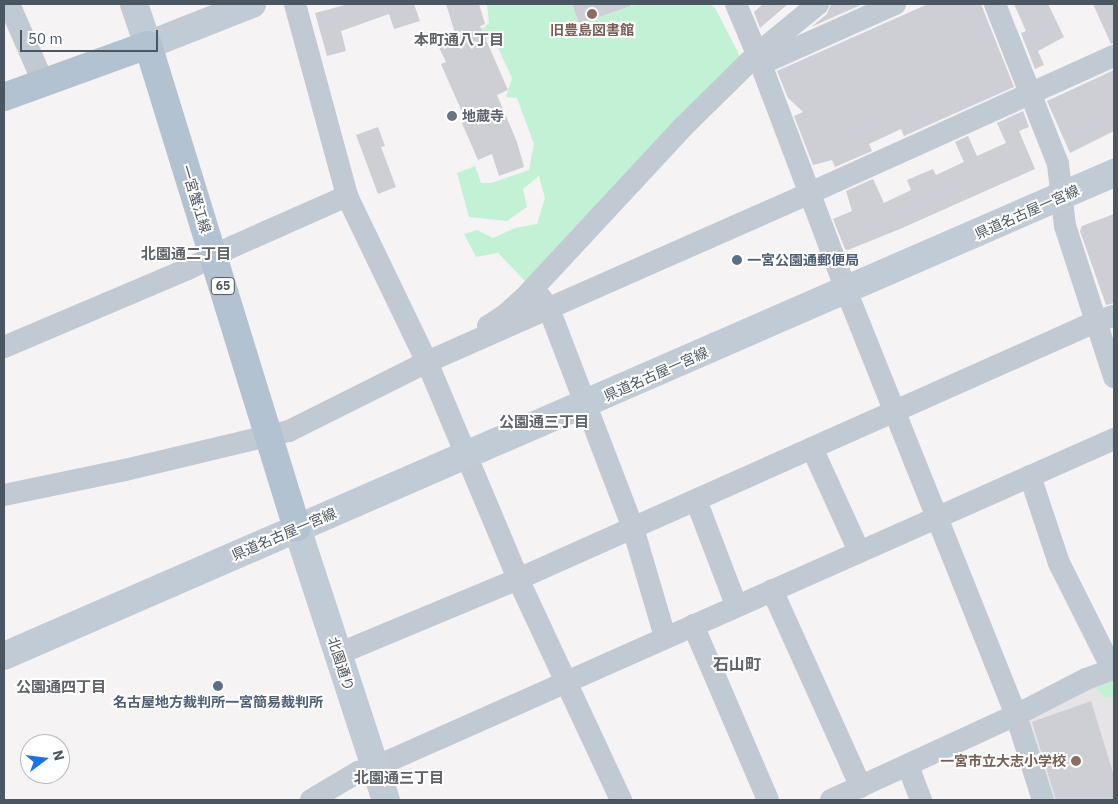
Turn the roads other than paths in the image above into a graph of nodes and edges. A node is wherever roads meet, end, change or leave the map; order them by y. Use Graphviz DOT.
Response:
graph roads {
  1 [pos="8,4"];
  2 [pos="134,4"];
  3 [pos="252,4"];
  4 [pos="295,4"];
  5 [pos="736,4"];
  6 [pos="818,4"];
  7 [pos="895,4"];
  8 [pos="996,4"];
  9 [pos="148,45"];
  10 [pos="1114,56"];
  11 [pos="759,59"];
  12 [pos="44,84"];
  13 [pos="1031,94"];
  14 [pos="4,97"];
  15 [pos="1114,174"];
  16 [pos="810,193"];
  17 [pos="347,196"];
  18 [pos="1061,197"];
  19 [pos="214,257"];
  20 [pos="533,287"];
  21 [pos="846,290"];
  22 [pos="549,309"];
  23 [pos="1105,319"];
  24 [pos="4,347"];
  25 [pos="427,362"];
  26 [pos="1114,377"];
  27 [pos="585,405"];
  28 [pos="895,411"];
  29 [pos="270,438"];
  30 [pos="1114,439"];
  31 [pos="812,448"];
  32 [pos="466,456"];
  33 [pos="1030,476"];
  34 [pos="4,495"];
  35 [pos="696,500"];
  36 [pos="937,517"];
  37 [pos="297,528"];
  38 [pos="633,528"];
  39 [pos="859,552"];
  40 [pos="518,579"];
  41 [pos="772,590"];
  42 [pos="736,605"];
  43 [pos="693,625"];
  44 [pos="665,637"];
  45 [pos="338,654"];
  46 [pos="4,656"];
  47 [pos="1113,669"];
  48 [pos="567,681"];
  49 [pos="1016,715"];
  50 [pos="908,766"];
  51 [pos="375,767"];
  52 [pos="861,787"];
  53 [pos="311,800"];
  54 [pos="386,800"];
  55 [pos="620,800"];
  56 [pos="768,800"];
  57 [pos="831,800"];
  58 [pos="920,800"];
  59 [pos="1043,800"];
  1 -- 12 [label="street"];
  2 -- 9 [label="main road"];
  3 -- 9 [label="main road"];
  4 -- 17 [label="street"];
  5 -- 11 [label="street"];
  6 -- 11 [label="street"];
  7 -- 11 [label="street"];
  8 -- 13 [label="street"];
  9 -- 12 [label="main road"];
  9 -- 19 [label="main road, 一宮蟹江線 / 65"];
  10 -- 13 [label="street"];
  11 -- 16 [label="street"];
  11 -- 20 [label="street"];
  12 -- 14 [label="main road"];
  13 -- 16 [label="street"];
  13 -- 18 [label="street"];
  15 -- 18 [label="main road, 県道名古屋一宮線"];
  16 -- 21 [label="street"];
  16 -- 22 [label="street"];
  17 -- 19 [label="street"];
  17 -- 25 [label="street"];
  18 -- 21 [label="main road, 県道名古屋一宮線"];
  18 -- 23 [label="street"];
  19 -- 24 [label="street"];
  19 -- 29 [label="main road, 一宮蟹江線 / 65"];
  20 -- 22 [label="street"];
  20 -- 25 [label="street"];
  21 -- 27 [label="main road, 県道名古屋一宮線"];
  21 -- 28 [label="street"];
  22 -- 25 [label="street"];
  22 -- 27 [label="street"];
  23 -- 26 [label="street"];
  23 -- 28 [label="street"];
  25 -- 29 [label="street"];
  25 -- 32 [label="street"];
  27 -- 32 [label="main road, 県道名古屋一宮線"];
  27 -- 38 [label="street"];
  28 -- 31 [label="street"];
  28 -- 36 [label="street"];
  29 -- 34 [label="street"];
  29 -- 37 [label="main road, 一宮蟹江線 / 65"];
  30 -- 33 [label="street"];
  31 -- 35 [label="street"];
  31 -- 39 [label="street"];
  32 -- 37 [label="main road, 県道名古屋一宮線"];
  32 -- 40 [label="street"];
  33 -- 36 [label="street"];
  33 -- 47 [label="street"];
  35 -- 38 [label="street"];
  35 -- 42 [label="street"];
  36 -- 39 [label="street"];
  36 -- 49 [label="street"];
  37 -- 45 [label="main road, 北園通り"];
  37 -- 46 [label="main road, 県道名古屋一宮線"];
  38 -- 40 [label="street"];
  38 -- 44 [label="street"];
  39 -- 41 [label="street"];
  40 -- 45 [label="street"];
  40 -- 48 [label="street"];
  41 -- 42 [label="street"];
  41 -- 52 [label="street"];
  42 -- 43 [label="street"];
  43 -- 44 [label="street"];
  43 -- 56 [label="street"];
  44 -- 48 [label="street"];
  45 -- 51 [label="main road, 北園通り"];
  47 -- 49 [label="street"];
  48 -- 51 [label="street"];
  48 -- 55 [label="street"];
  49 -- 50 [label="street"];
  49 -- 59 [label="street"];
  50 -- 52 [label="street"];
  50 -- 58 [label="street"];
  51 -- 53 [label="street"];
  51 -- 54 [label="main road, 北園通り"];
  52 -- 57 [label="street"];
}
